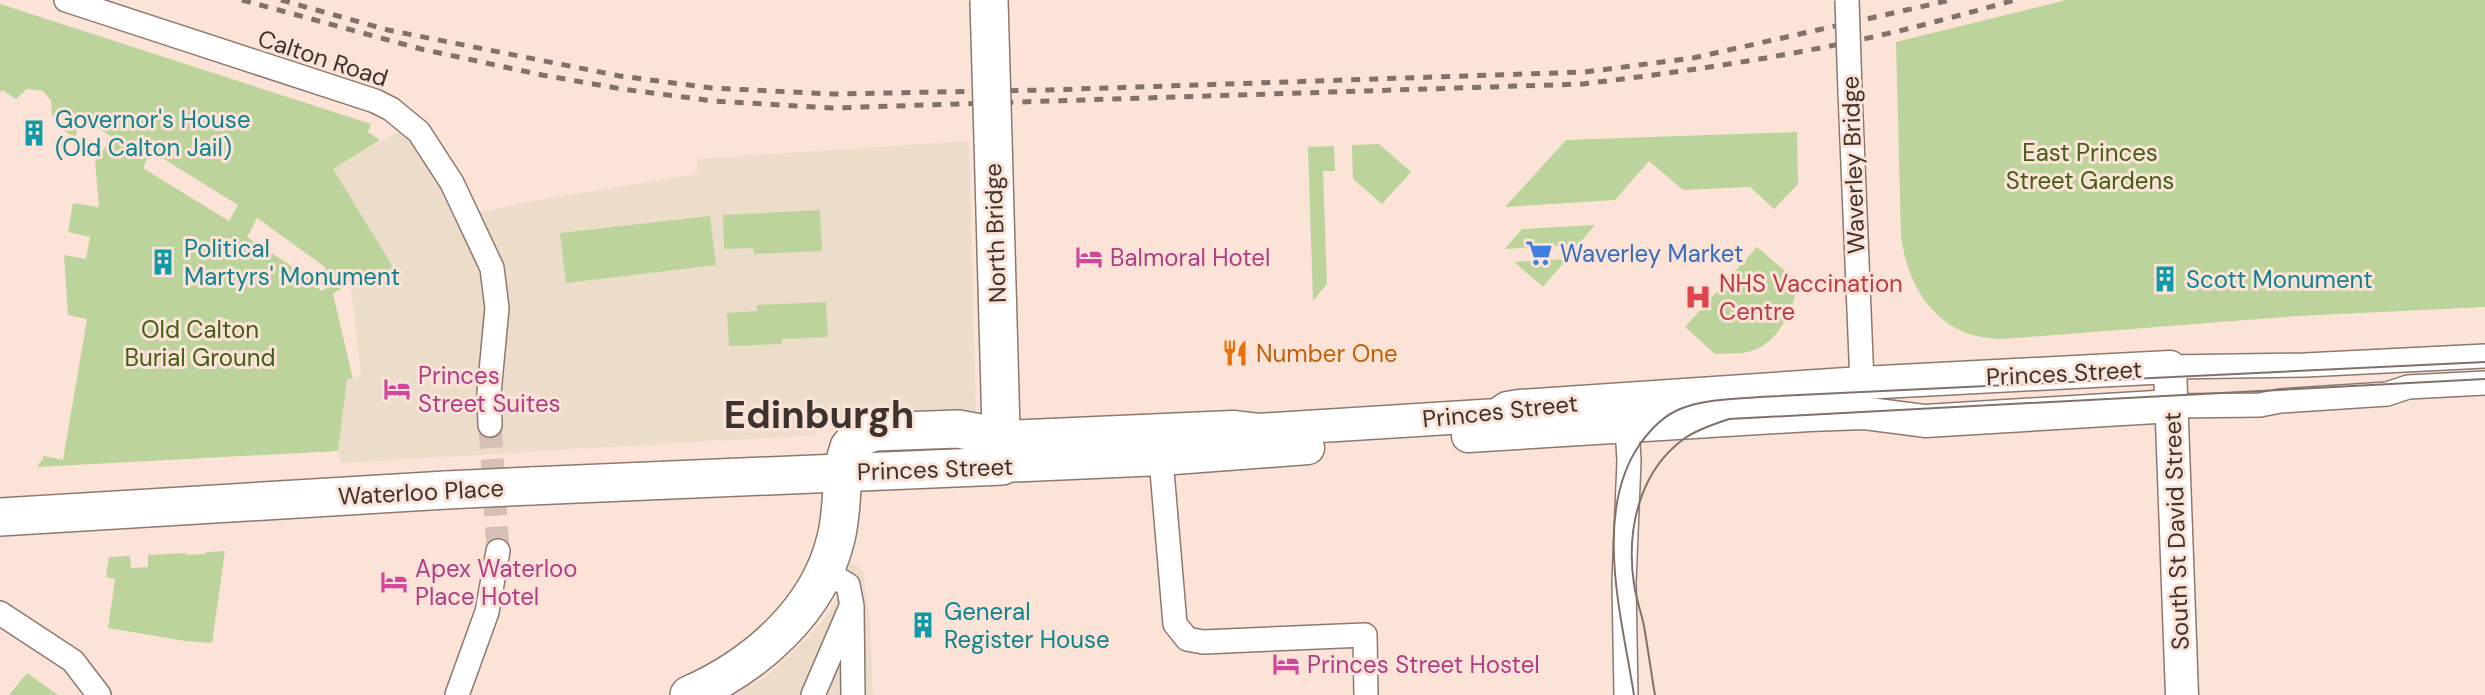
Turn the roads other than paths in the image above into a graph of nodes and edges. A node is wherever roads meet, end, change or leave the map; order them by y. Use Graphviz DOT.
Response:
graph roads {
  1 [pos="66,0"];
  2 [pos="989,0"];
  3 [pos="1847,0"];
  4 [pos="2485,356"];
  5 [pos="2170,368"];
  6 [pos="2485,383"];
  7 [pos="1862,398"];
  8 [pos="2172,406"];
  9 [pos="490,425"];
  10 [pos="1627,426"];
  11 [pos="1002,452"];
  12 [pos="1160,459"];
  13 [pos="889,471"];
  14 [pos="843,473"];
  15 [pos="0,517"];
  16 [pos="840,522"];
  17 [pos="498,551"];
  18 [pos="824,571"];
  19 [pos="852,606"];
  20 [pos="0,613"];
  21 [pos="99,695"];
  22 [pos="457,695"];
  23 [pos="689,695"];
  24 [pos="813,695"];
  25 [pos="853,695"];
  26 [pos="1366,695"];
  27 [pos="1626,695"];
  28 [pos="2182,695"];
  1 -- 9 [label="street, Calton Road"];
  2 -- 11 [label="main road, North Bridge, bridge"];
  3 -- 7 [label="street, Waverley Bridge, bridge"];
  4 -- 5 [label="street, Princes Street"];
  5 -- 7 [label="street, Princes Street"];
  5 -- 8 [label="street, South St David Street"];
  6 -- 8 [label="street, Princes Street"];
  7 -- 8 [label="street, Princes Street"];
  7 -- 10 [label="street, Princes Street"];
  7 -- 11 [label="street, Princes Street"];
  8 -- 28 [label="street, South St David Street"];
  10 -- 12 [label="street, Princes Street"];
  10 -- 27 [label="street"];
  11 -- 12 [label="street, Princes Street"];
  11 -- 13 [label="main road, Princes Street"];
  11 -- 14 [label="main road, Princes Street"];
  12 -- 26 [label="street"];
  13 -- 14 [label="main road, Princes Street"];
  13 -- 16 [label="main road"];
  14 -- 15 [label="main road, Waterloo Place, bridge"];
  14 -- 16 [label="main road"];
  16 -- 18 [label="main road"];
  17 -- 22 [label="street"];
  18 -- 19 [label="street"];
  18 -- 23 [label="main road"];
  19 -- 24 [label="street"];
  19 -- 25 [label="street"];
  20 -- 21 [label="street"];
}
